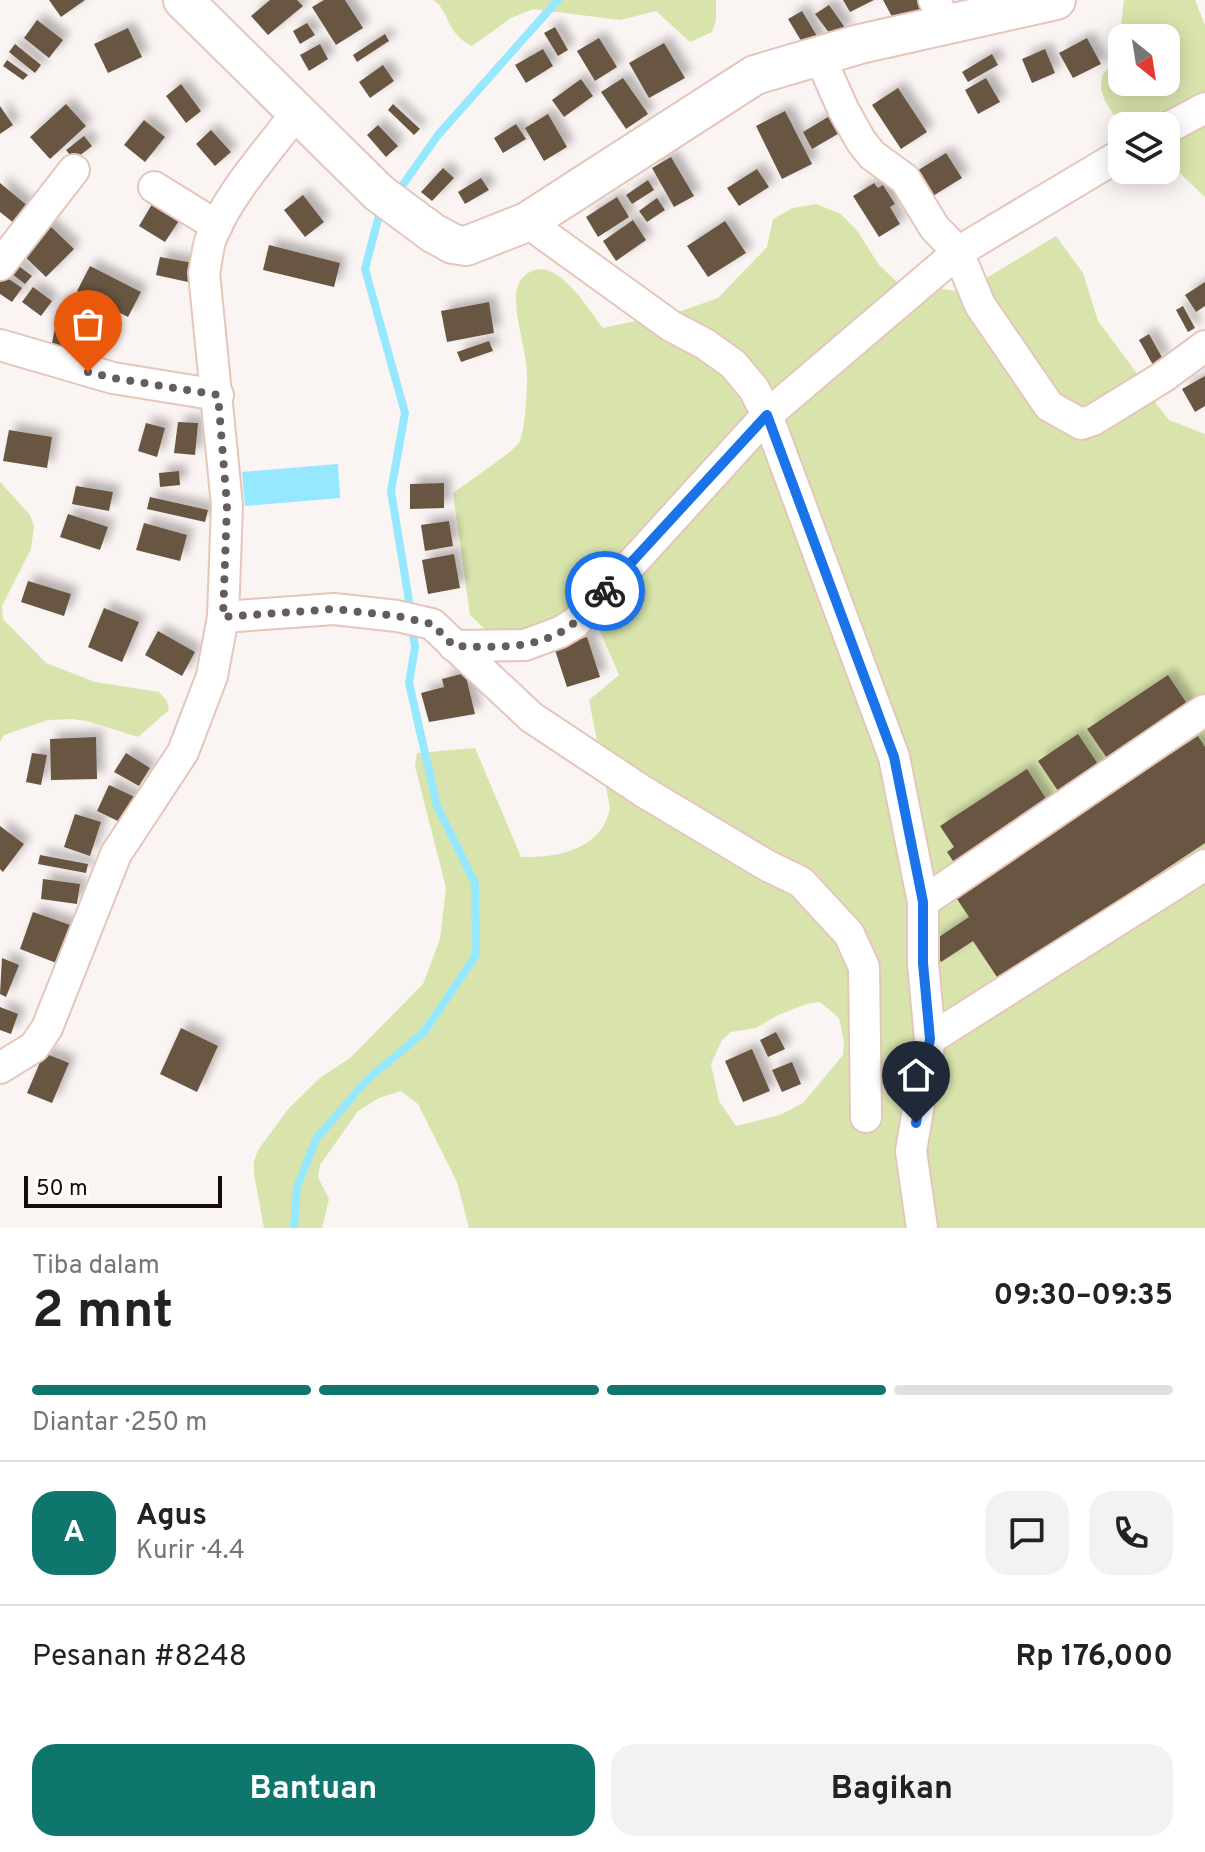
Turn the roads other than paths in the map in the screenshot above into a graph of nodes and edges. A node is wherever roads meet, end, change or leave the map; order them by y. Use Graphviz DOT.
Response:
graph roads {
  1 [pos="183,0"];
  2 [pos="1056,0"];
  3 [pos="941,13"];
  4 [pos="819,55"];
  5 [pos="1205,108"];
  6 [pos="297,112"];
  7 [pos="1180,121"];
  8 [pos="1108,162"];
  9 [pos="74,170"];
  10 [pos="154,187"];
  11 [pos="527,222"];
  12 [pos="217,226"];
  13 [pos="958,252"];
  14 [pos="0,265"];
  15 [pos="0,345"];
  16 [pos="1205,346"];
  17 [pos="218,395"];
  18 [pos="767,415"];
  19 [pos="223,617"];
  20 [pos="454,646"];
  21 [pos="1205,710"];
  22 [pos="1205,865"];
  23 [pos="923,902"];
  24 [pos="930,1039"];
  25 [pos="0,1068"];
  26 [pos="866,1117"];
  27 [pos="922,1228"];
  1 -- 6 [label="street"];
  2 -- 3 [label="street"];
  3 -- 4 [label="street"];
  4 -- 11 [label="street"];
  4 -- 13 [label="street"];
  5 -- 7 [label="street"];
  6 -- 11 [label="street"];
  6 -- 12 [label="street"];
  8 -- 13 [label="street"];
  9 -- 14 [label="street"];
  10 -- 12 [label="street"];
  11 -- 18 [label="street"];
  12 -- 17 [label="street"];
  13 -- 16 [label="street"];
  13 -- 18 [label="street"];
  15 -- 17 [label="street"];
  17 -- 19 [label="street"];
  18 -- 20 [label="street"];
  18 -- 23 [label="street"];
  19 -- 20 [label="street"];
  19 -- 25 [label="street"];
  20 -- 26 [label="street"];
  21 -- 23 [label="street"];
  22 -- 24 [label="street"];
  23 -- 24 [label="street"];
  24 -- 27 [label="street"];
}
